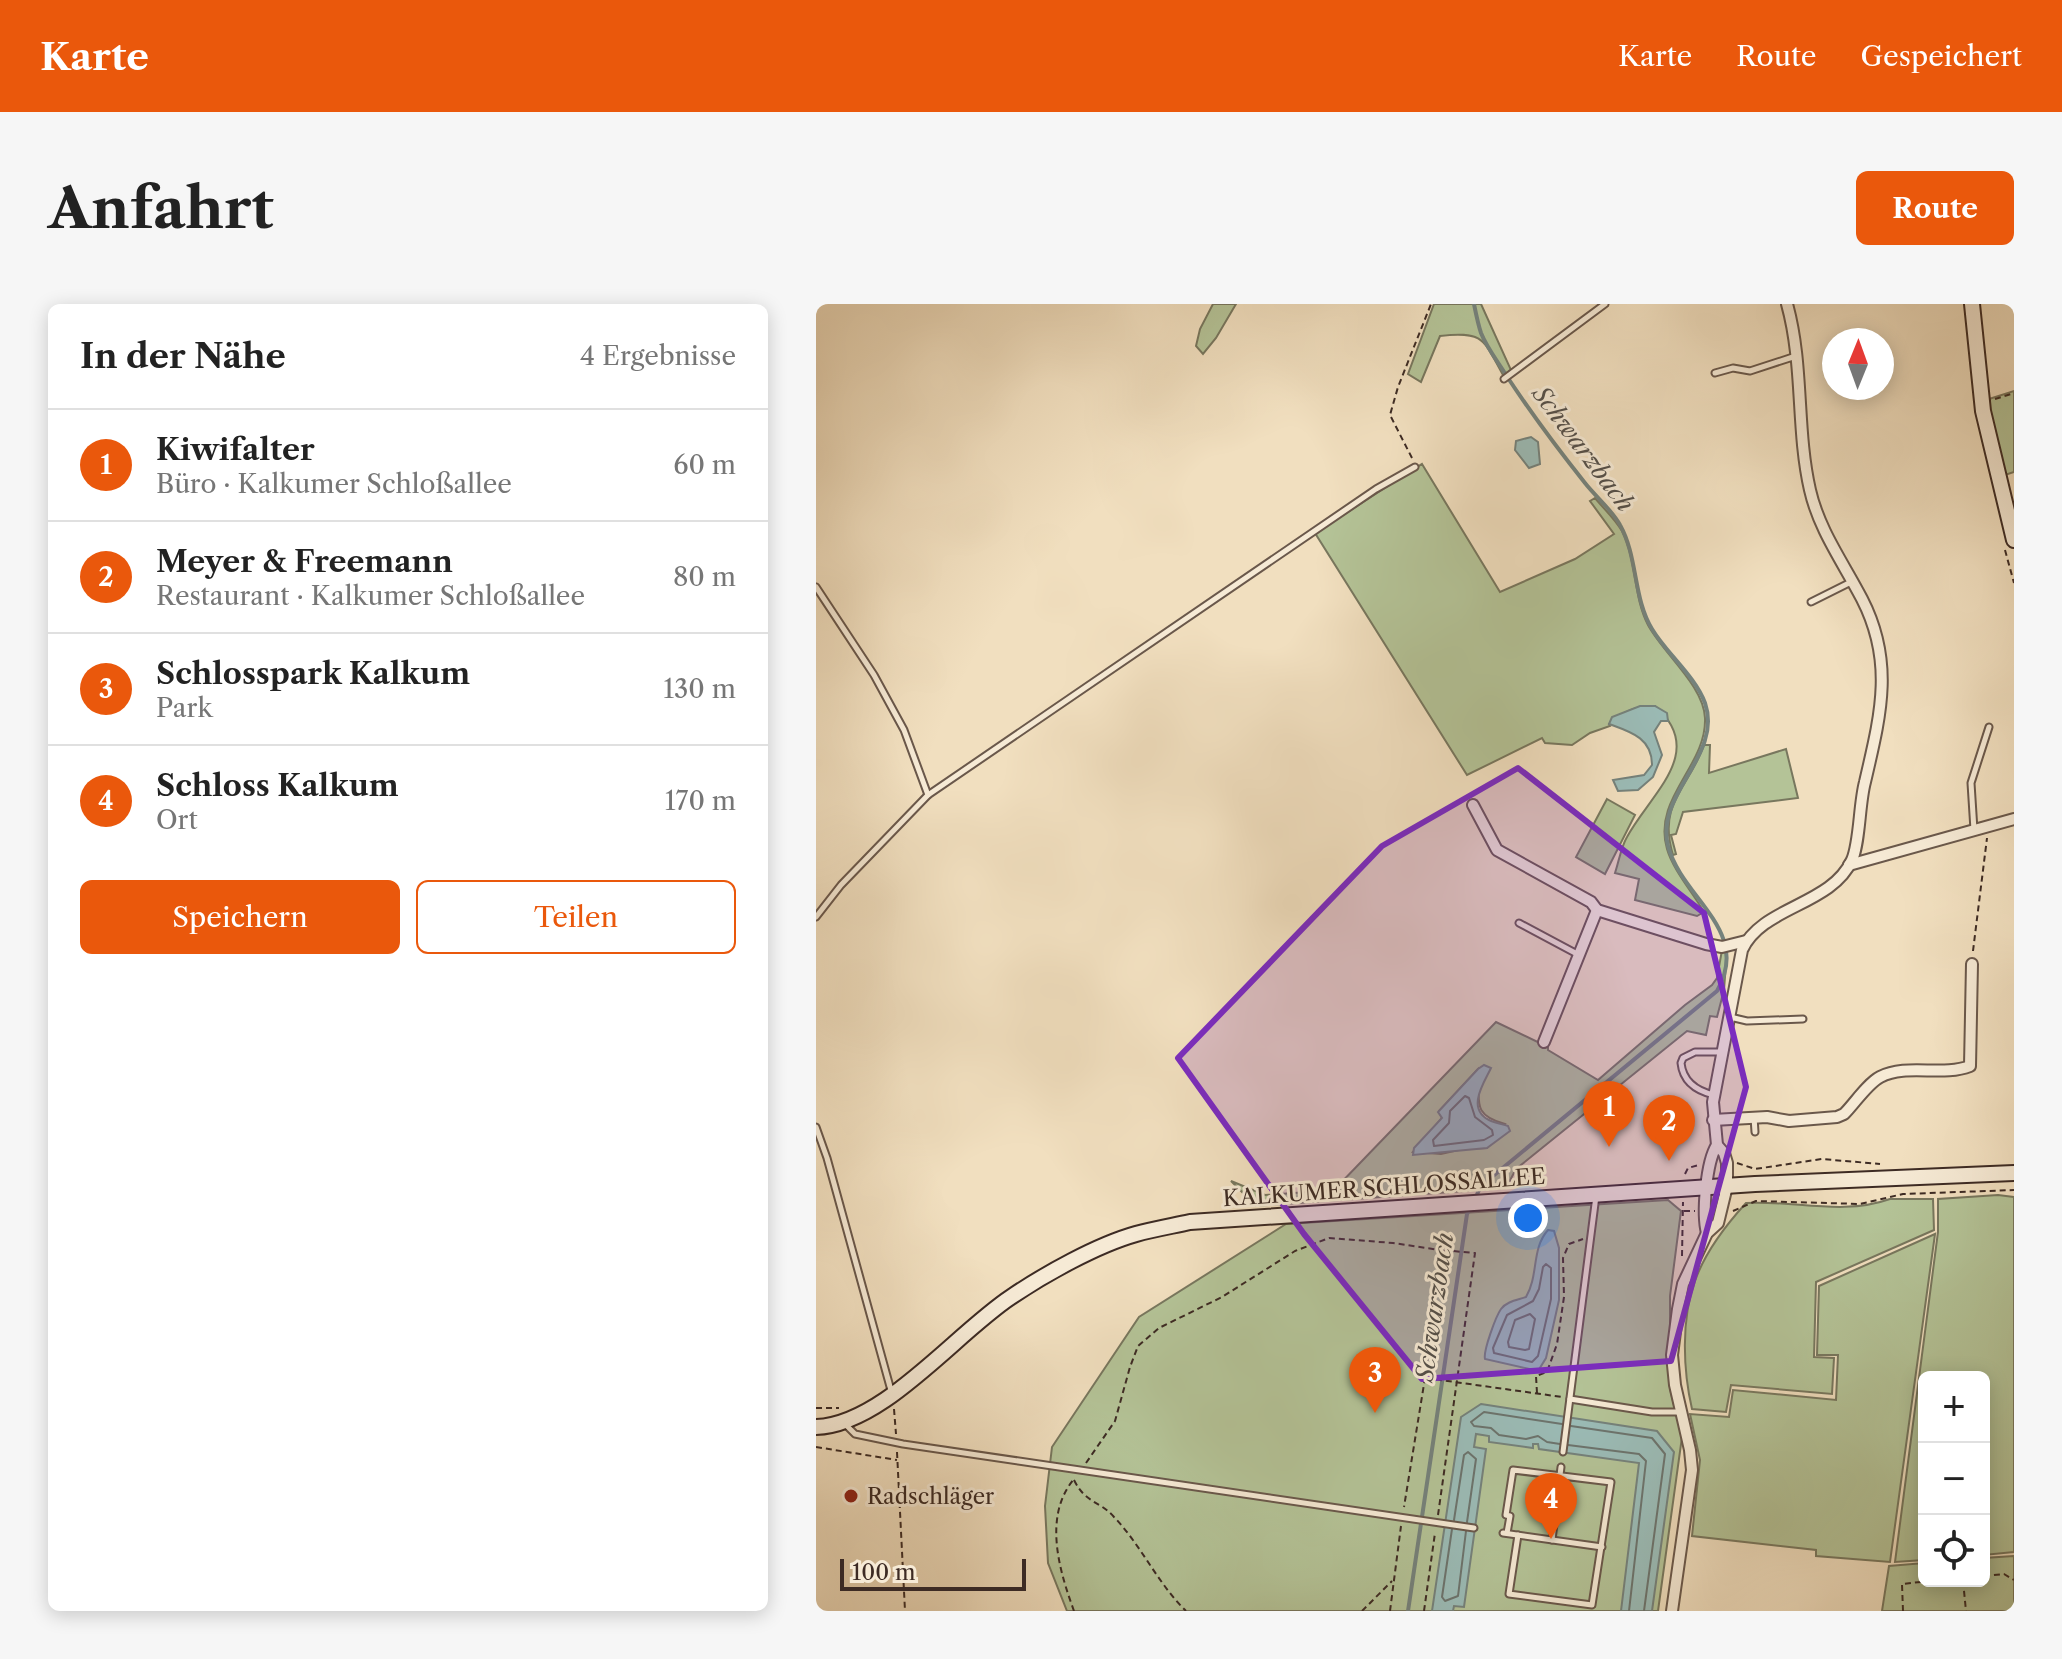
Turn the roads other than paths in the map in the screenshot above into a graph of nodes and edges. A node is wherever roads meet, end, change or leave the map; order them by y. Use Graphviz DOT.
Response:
graph roads {
  1 [pos="1605,304"];
  2 [pos="1787,304"];
  3 [pos="1972,304"];
  4 [pos="1797,356"];
  5 [pos="1715,373"];
  6 [pos="1504,379"];
  7 [pos="1415,467"];
  8 [pos="2014,540"];
  9 [pos="1852,581"];
  10 [pos="816,587"];
  11 [pos="1811,602"];
  12 [pos="1989,727"];
  13 [pos="928,795"];
  14 [pos="1473,805"];
  15 [pos="2014,819"];
  16 [pos="1974,831"];
  17 [pos="1849,865"];
  18 [pos="1597,910"];
  19 [pos="816,917"];
  20 [pos="1519,923"];
  21 [pos="1746,941"];
  22 [pos="1580,956"];
  23 [pos="1972,964"];
  24 [pos="1729,1017"];
  25 [pos="1803,1019"];
  26 [pos="1544,1042"];
  27 [pos="1722,1053"];
  28 [pos="1714,1095"];
  29 [pos="1754,1117"];
  30 [pos="1713,1120"];
  31 [pos="816,1127"];
  32 [pos="1755,1132"];
  33 [pos="1717,1145"];
  34 [pos="2014,1173"];
  35 [pos="1727,1186"];
  36 [pos="1708,1187"];
  37 [pos="1596,1195"];
  38 [pos="1707,1233"];
  39 [pos="893,1395"];
  40 [pos="1570,1399"];
  41 [pos="1681,1412"];
  42 [pos="844,1423"];
  43 [pos="816,1427"];
  44 [pos="1563,1452"];
  45 [pos="1561,1467"];
  46 [pos="1560,1476"];
  47 [pos="1474,1528"];
  48 [pos="1518,1535"];
  49 [pos="1552,1540"];
  50 [pos="1602,1547"];
  51 [pos="1672,1611"];
  1 -- 6 [label="lane"];
  2 -- 4 [label="street"];
  3 -- 8 [label="main road"];
  4 -- 5 [label="lane"];
  4 -- 9 [label="street"];
  7 -- 13 [label="lane"];
  9 -- 11 [label="lane"];
  9 -- 17 [label="street"];
  10 -- 13 [label="lane"];
  12 -- 16 [label="lane"];
  13 -- 19 [label="lane"];
  14 -- 18 [label="street"];
  15 -- 16 [label="street"];
  16 -- 17 [label="street"];
  17 -- 21 [label="street"];
  18 -- 21 [label="street"];
  18 -- 22 [label="street"];
  20 -- 22 [label="lane"];
  21 -- 24 [label="street"];
  22 -- 26 [label="street"];
  23 -- 29 [label="street"];
  24 -- 25 [label="lane"];
  24 -- 27 [label="street"];
  27 -- 28 [label="street"];
  27 -- 28 [label="lane"];
  28 -- 30 [label="street"];
  29 -- 30 [label="street"];
  29 -- 32 [label="lane"];
  30 -- 33 [label="street"];
  31 -- 39 [label="lane"];
  33 -- 35 [label="street"];
  33 -- 36 [label="street"];
  34 -- 35 [label="main road, KALKUMER SCHLOSSALLEE"];
  35 -- 36 [label="main road, KALKUMER SCHLOSSALLEE"];
  35 -- 38 [label="street"];
  36 -- 37 [label="main road, KALKUMER SCHLOSSALLEE"];
  36 -- 38 [label="street"];
  37 -- 39 [label="main road, KALKUMER SCHLOSSALLEE"];
  37 -- 40 [label="lane"];
  38 -- 41 [label="street"];
  39 -- 42 [label="main road, KALKUMER SCHLOSSALLEE"];
  40 -- 41 [label="lane"];
  40 -- 44 [label="lane"];
  41 -- 51 [label="street"];
  42 -- 43 [label="main road, KALKUMER SCHLOSSALLEE"];
  42 -- 47 [label="lane"];
  45 -- 46 [label="lane"];
  46 -- 48 [label="lane"];
  46 -- 49 [label="lane"];
  46 -- 50 [label="lane"];
  48 -- 49 [label="lane"];
  48 -- 50 [label="lane"];
  49 -- 50 [label="lane"];
}
